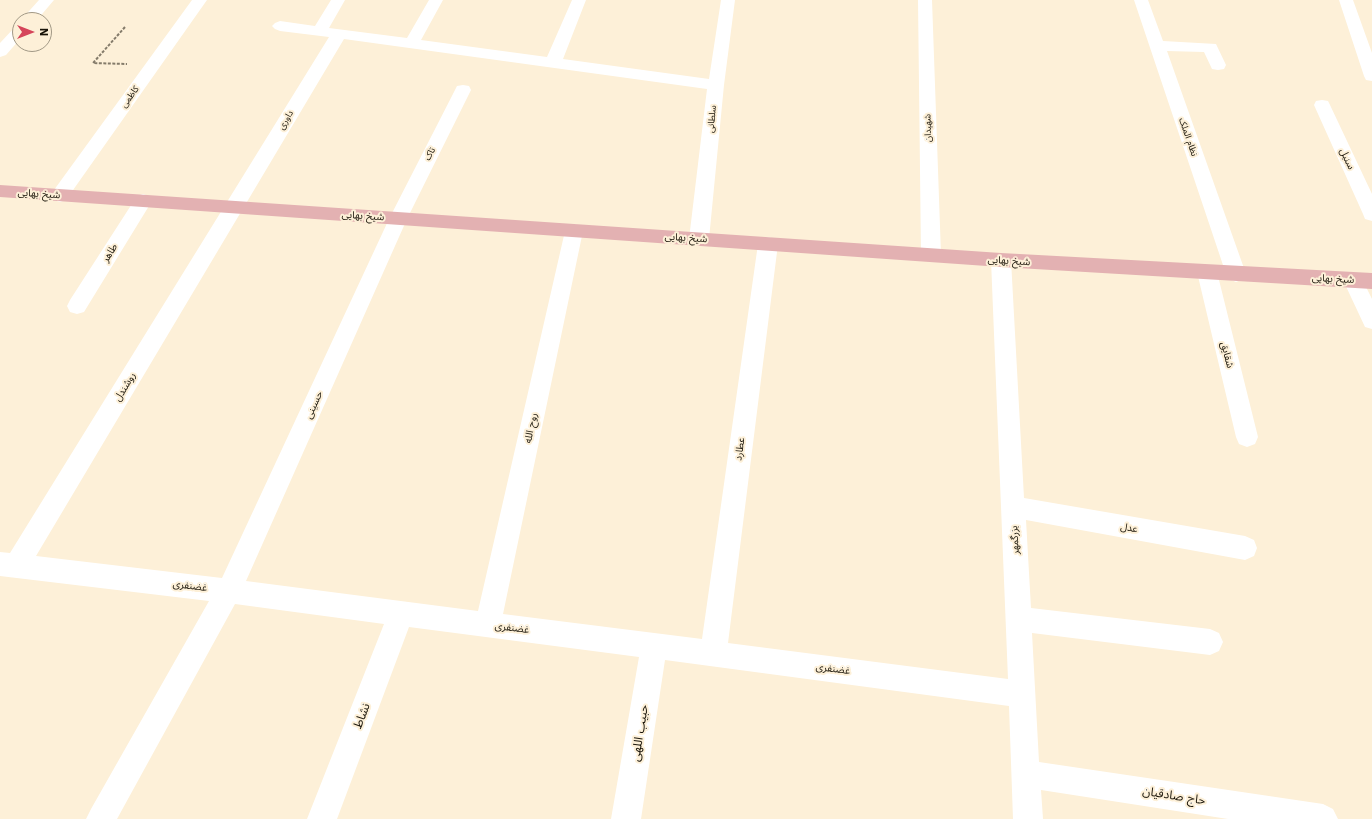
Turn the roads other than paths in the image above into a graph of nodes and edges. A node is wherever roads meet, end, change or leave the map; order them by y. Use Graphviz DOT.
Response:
graph roads {
  1 [pos="47,0"];
  2 [pos="200,0"];
  3 [pos="338,0"];
  4 [pos="436,0"];
  5 [pos="578,0"];
  6 [pos="728,0"];
  7 [pos="925,0"];
  8 [pos="1141,0"];
  9 [pos="1346,0"];
  10 [pos="36,12"];
  11 [pos="280,26"];
  12 [pos="320,31"];
  13 [pos="339,34"];
  14 [pos="12,39"];
  15 [pos="412,44"];
  16 [pos="1157,46"];
  17 [pos="0,52"];
  18 [pos="554,63"];
  19 [pos="1218,65"];
  20 [pos="1372,76"];
  21 [pos="716,85"];
  22 [pos="463,90"];
  23 [pos="1322,105"];
  24 [pos="0,191"];
  25 [pos="60,195"];
  26 [pos="143,201"];
  27 [pos="234,207"];
  28 [pos="1372,214"];
  29 [pos="398,218"];
  30 [pos="574,231"];
  31 [pos="699,239"];
  32 [pos="768,244"];
  33 [pos="931,255"];
  34 [pos="1001,260"];
  35 [pos="1207,272"];
  36 [pos="1236,274"];
  37 [pos="1363,281"];
  38 [pos="78,306"];
  39 [pos="1372,321"];
  40 [pos="1247,437"];
  41 [pos="1013,507"];
  42 [pos="1245,548"];
  43 [pos="8,565"];
  44 [pos="229,591"];
  45 [pos="401,613"];
  46 [pos="1019,619"];
  47 [pos="488,625"];
  48 [pos="1210,642"];
  49 [pos="654,646"];
  50 [pos="713,654"];
  51 [pos="1023,694"];
  52 [pos="1026,774"];
  53 [pos="101,819"];
  54 [pos="322,819"];
  55 [pos="626,819"];
  56 [pos="1028,819"];
  57 [pos="1323,819"];
  1 -- 10 [label="street"];
  2 -- 25 [label="street, کاظمی"];
  3 -- 12 [label="street"];
  4 -- 15 [label="street"];
  5 -- 18 [label="street"];
  6 -- 21 [label="street, سلطانی"];
  7 -- 33 [label="street, شهیدان"];
  8 -- 16 [label="street, نظام الملک"];
  9 -- 20 [label="street"];
  11 -- 12 [label="street"];
  12 -- 13 [label="street"];
  13 -- 15 [label="street"];
  13 -- 27 [label="street, داوری"];
  14 -- 17 [label="street"];
  15 -- 18 [label="street"];
  16 -- 19 [label="street"];
  16 -- 36 [label="street, نظام الملک"];
  18 -- 21 [label="street"];
  21 -- 31 [label="street, سلطانی"];
  22 -- 29 [label="street, تاک"];
  23 -- 28 [label="street, سنبل"];
  24 -- 25 [label="main road, شیخ بهایی"];
  25 -- 26 [label="main road, شیخ بهایی"];
  26 -- 27 [label="main road, شیخ بهایی"];
  26 -- 38 [label="street, طاهر"];
  27 -- 29 [label="main road, شیخ بهایی"];
  27 -- 43 [label="street, روشندل"];
  29 -- 30 [label="main road, شیخ بهایی"];
  29 -- 44 [label="street, حسینی"];
  30 -- 31 [label="main road, شیخ بهایی"];
  30 -- 47 [label="street, روح الله"];
  31 -- 32 [label="main road, شیخ بهایی"];
  32 -- 33 [label="main road, شیخ بهایی"];
  32 -- 50 [label="street, عطارد"];
  33 -- 34 [label="main road, شیخ بهایی"];
  34 -- 35 [label="main road, شیخ بهایی"];
  34 -- 41 [label="street, بزرگمهر"];
  35 -- 36 [label="main road, شیخ بهایی"];
  35 -- 40 [label="street, شقایق"];
  36 -- 37 [label="main road, شیخ بهایی"];
  37 -- 39 [label="street"];
  41 -- 42 [label="street, عدل"];
  41 -- 46 [label="street, بزرگمهر"];
  43 -- 44 [label="street, غضنفری"];
  44 -- 45 [label="street, غضنفری"];
  44 -- 53 [label="street, حسینی"];
  45 -- 47 [label="street, غضنفری"];
  45 -- 54 [label="street, نشاط"];
  46 -- 48 [label="street"];
  46 -- 51 [label="street, بزرگمهر"];
  47 -- 49 [label="street, غضنفری"];
  49 -- 50 [label="street, غضنفری"];
  49 -- 55 [label="street, حبیب اللهی"];
  50 -- 51 [label="street, غضنفری"];
  51 -- 52 [label="street, بزرگمهر"];
  52 -- 56 [label="street, بزرگمهر"];
  52 -- 57 [label="street, حاج صادقیان"];
}
